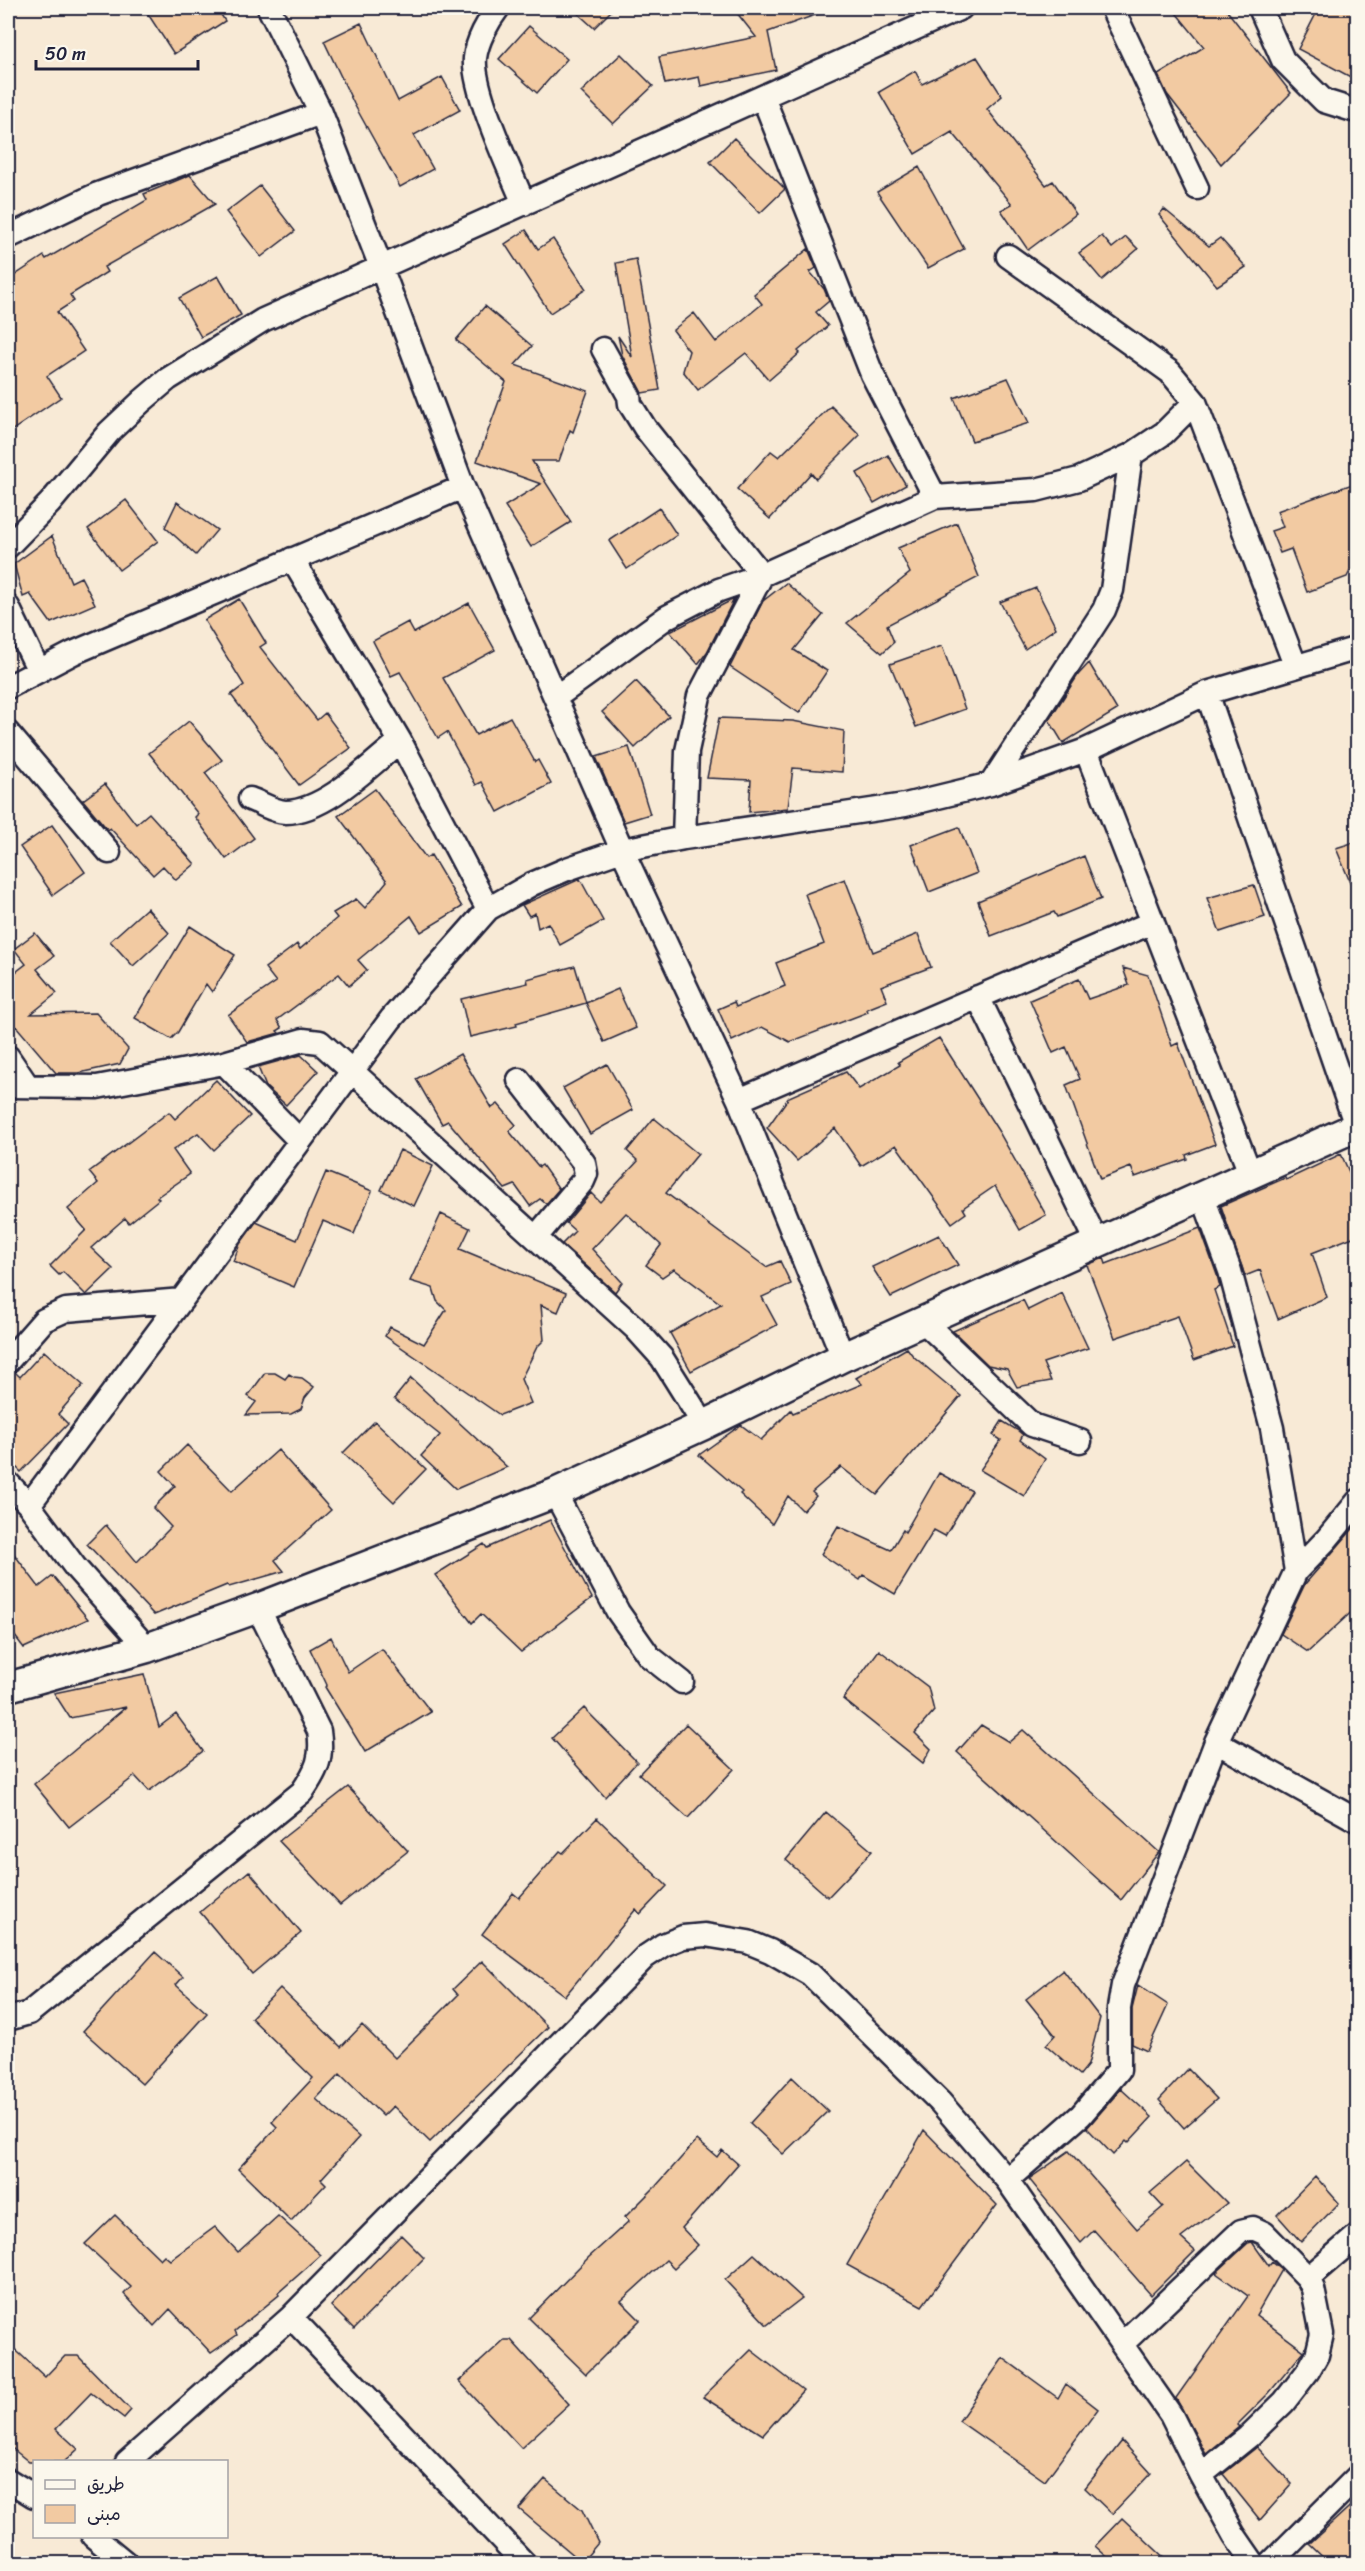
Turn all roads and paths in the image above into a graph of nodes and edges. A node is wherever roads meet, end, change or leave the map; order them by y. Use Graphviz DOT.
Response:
graph roads {
  1 [pos="269,8"];
  2 [pos="498,8"];
  3 [pos="960,8"];
  4 [pos="1112,8"];
  5 [pos="1260,8"];
  6 [pos="763,97"];
  7 [pos="1358,109"];
  8 [pos="321,113"];
  9 [pos="1197,188"];
  10 [pos="524,204"];
  11 [pos="8,237"];
  12 [pos="1008,256"];
  13 [pos="381,267"];
  14 [pos="603,349"];
  15 [pos="1196,402"];
  16 [pos="1131,455"];
  17 [pos="463,487"];
  18 [pos="935,497"];
  19 [pos="8,546"];
  20 [pos="292,559"];
  21 [pos="762,575"];
  22 [pos="8,607"];
  23 [pos="1358,648"];
  24 [pos="1295,665"];
  25 [pos="38,669"];
  26 [pos="8,687"];
  27 [pos="1207,693"];
  28 [pos="556,698"];
  29 [pos="8,733"];
  30 [pos="400,741"];
  31 [pos="1086,750"];
  32 [pos="991,784"];
  33 [pos="250,799"];
  34 [pos="684,838"];
  35 [pos="622,850"];
  36 [pos="109,852"];
  37 [pos="488,909"];
  38 [pos="1153,922"];
  39 [pos="978,997"];
  40 [pos="8,1057"];
  41 [pos="224,1063"];
  42 [pos="354,1071"];
  43 [pos="519,1080"];
  44 [pos="17,1085"];
  45 [pos="739,1100"];
  46 [pos="1357,1126"];
  47 [pos="300,1140"];
  48 [pos="1250,1173"];
  49 [pos="1202,1194"];
  50 [pos="536,1237"];
  51 [pos="1097,1242"];
  52 [pos="182,1300"];
  53 [pos="922,1321"];
  54 [pos="843,1357"];
  55 [pos="8,1361"];
  56 [pos="704,1425"];
  57 [pos="1080,1441"];
  58 [pos="8,1483"];
  59 [pos="555,1493"];
  60 [pos="1358,1501"];
  61 [pos="29,1505"];
  62 [pos="1296,1570"];
  63 [pos="258,1608"];
  64 [pos="147,1648"];
  65 [pos="682,1682"];
  66 [pos="8,1687"];
  67 [pos="1216,1742"];
  68 [pos="1358,1821"];
  69 [pos="8,2019"];
  70 [pos="1007,2180"];
  71 [pos="1358,2235"];
  72 [pos="1308,2278"];
  73 [pos="291,2317"];
  74 [pos="1122,2344"];
  75 [pos="130,2460"];
  76 [pos="1201,2475"];
  77 [pos="1358,2476"];
  78 [pos="8,2480"];
  79 [pos="33,2495"];
  80 [pos="95,2538"];
  81 [pos="127,2564"];
  82 [pos="525,2564"];
  83 [pos="1254,2564"];
  84 [pos="1270,2564"];
  1 -- 8 [label="street"];
  2 -- 10 [label="street"];
  3 -- 6 [label="street"];
  4 -- 9 [label="street"];
  5 -- 7 [label="street"];
  6 -- 10 [label="street"];
  6 -- 18 [label="street"];
  8 -- 11 [label="street"];
  8 -- 13 [label="street"];
  10 -- 13 [label="street"];
  12 -- 15 [label="street"];
  13 -- 17 [label="street"];
  13 -- 19 [label="street"];
  14 -- 21 [label="street"];
  15 -- 16 [label="street"];
  15 -- 24 [label="street"];
  16 -- 18 [label="street"];
  16 -- 32 [label="street"];
  17 -- 20 [label="street"];
  17 -- 28 [label="street"];
  18 -- 21 [label="street"];
  20 -- 25 [label="street"];
  20 -- 30 [label="street"];
  21 -- 28 [label="street"];
  21 -- 34 [label="street"];
  22 -- 25 [label="street"];
  23 -- 24 [label="street"];
  24 -- 27 [label="street"];
  25 -- 26 [label="street"];
  27 -- 31 [label="street"];
  27 -- 46 [label="street"];
  28 -- 35 [label="street"];
  29 -- 36 [label="street"];
  30 -- 33 [label="street"];
  30 -- 37 [label="street"];
  31 -- 32 [label="street"];
  31 -- 38 [label="street"];
  32 -- 34 [label="street"];
  34 -- 35 [label="street"];
  35 -- 37 [label="street"];
  35 -- 45 [label="street"];
  37 -- 42 [label="street"];
  38 -- 39 [label="street"];
  38 -- 48 [label="street"];
  39 -- 45 [label="street"];
  39 -- 51 [label="street"];
  40 -- 44 [label="street"];
  41 -- 42 [label="street"];
  41 -- 44 [label="street"];
  41 -- 47 [label="street"];
  42 -- 47 [label="street"];
  42 -- 50 [label="street"];
  43 -- 50 [label="street"];
  45 -- 54 [label="street"];
  46 -- 48 [label="main road"];
  47 -- 52 [label="street"];
  48 -- 49 [label="main road"];
  49 -- 51 [label="main road"];
  49 -- 62 [label="street"];
  50 -- 56 [label="street"];
  51 -- 53 [label="main road"];
  52 -- 55 [label="street"];
  52 -- 61 [label="street"];
  53 -- 54 [label="main road"];
  53 -- 57 [label="street"];
  54 -- 56 [label="main road"];
  56 -- 59 [label="main road"];
  58 -- 61 [label="street"];
  59 -- 63 [label="main road"];
  59 -- 65 [label="street"];
  60 -- 62 [label="street"];
  61 -- 64 [label="street"];
  62 -- 67 [label="street"];
  63 -- 64 [label="main road"];
  63 -- 69 [label="street"];
  64 -- 66 [label="main road"];
  67 -- 68 [label="street"];
  67 -- 70 [label="street"];
  70 -- 73 [label="street"];
  70 -- 74 [label="street"];
  71 -- 72 [label="street"];
  72 -- 74 [label="street"];
  72 -- 76 [label="street"];
  73 -- 75 [label="street"];
  73 -- 82 [label="street"];
  74 -- 76 [label="street"];
  76 -- 83 [label="street"];
  77 -- 84 [label="street"];
  78 -- 79 [label="street"];
  80 -- 81 [label="street"];
}
